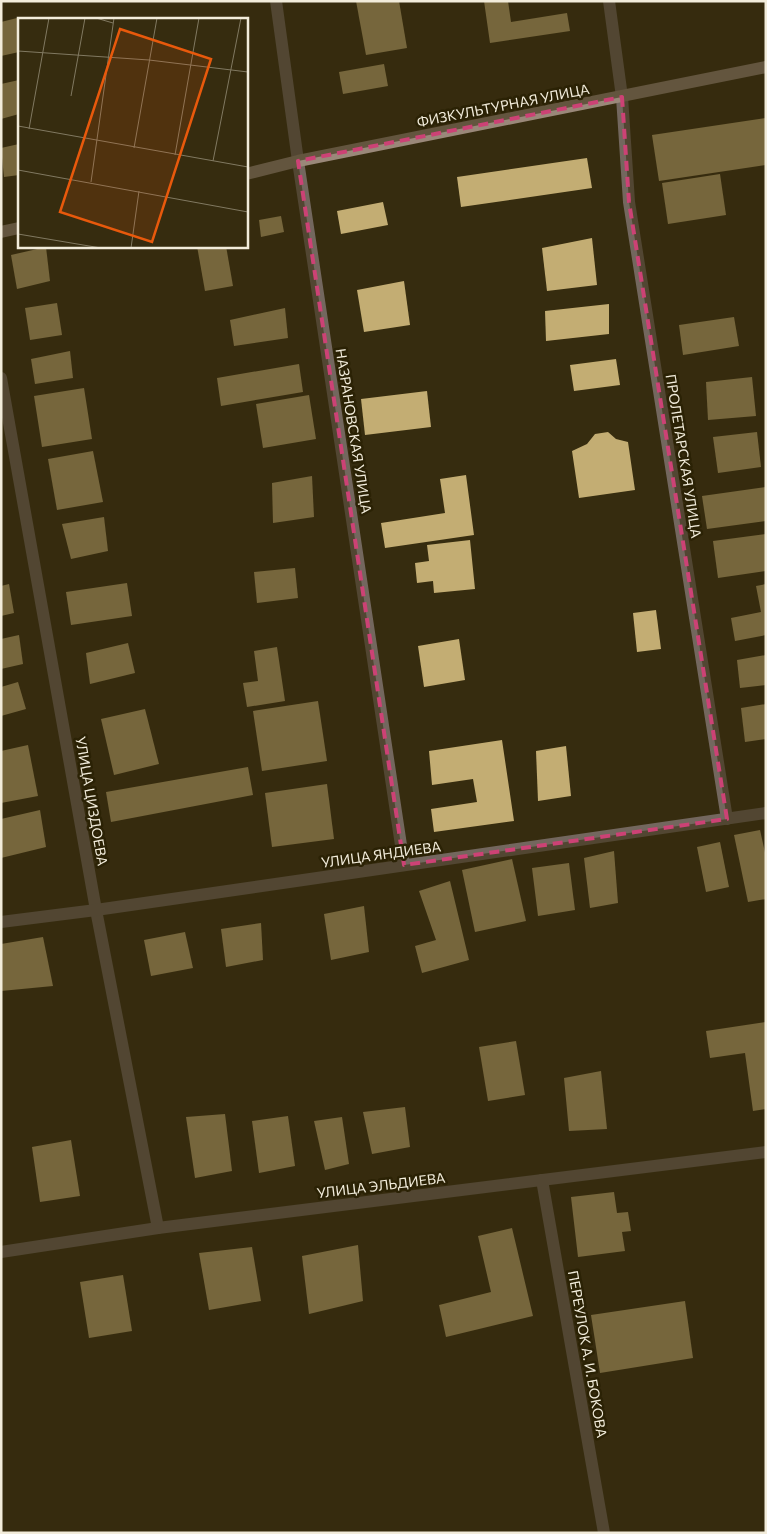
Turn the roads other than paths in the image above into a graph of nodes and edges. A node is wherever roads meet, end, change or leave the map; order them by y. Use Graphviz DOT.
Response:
graph roads {
  1 [pos="276,1"];
  2 [pos="609,1"];
  3 [pos="766,67"];
  4 [pos="622,97"];
  5 [pos="298,161"];
  6 [pos="248,174"];
  7 [pos="18,228"];
  8 [pos="1,232"];
  9 [pos="1,378"];
  10 [pos="766,813"];
  11 [pos="727,819"];
  12 [pos="404,865"];
  13 [pos="96,910"];
  14 [pos="1,922"];
  15 [pos="766,1152"];
  16 [pos="542,1180"];
  17 [pos="158,1228"];
  18 [pos="1,1252"];
  19 [pos="604,1533"];
  1 -- 5 [label="street, НАЗРАНОВСКАЯ УЛИЦА"];
  2 -- 4 [label="street, ПРОЛЕТАРСКАЯ УЛИЦА"];
  3 -- 4 [label="main road, ФИЗКУЛЬТУРНАЯ УЛИЦА"];
  4 -- 5 [label="main road, ФИЗКУЛЬТУРНАЯ УЛИЦА"];
  4 -- 11 [label="street, ПРОЛЕТАРСКАЯ УЛИЦА"];
  5 -- 6 [label="main road, ФИЗКУЛЬТУРНАЯ УЛИЦА"];
  5 -- 12 [label="street, НАЗРАНОВСКАЯ УЛИЦА"];
  7 -- 8 [label="main road"];
  9 -- 13 [label="street, УЛИЦА ЦИЗДОЕВА"];
  10 -- 11 [label="street, УЛИЦА ЯНДИЕВА"];
  11 -- 12 [label="street, УЛИЦА ЯНДИЕВА"];
  12 -- 13 [label="street, УЛИЦА ЯНДИЕВА"];
  13 -- 14 [label="street, УЛИЦА ЯНДИЕВА"];
  13 -- 17 [label="street, УЛИЦА ЦИЗДОЕВА"];
  15 -- 16 [label="street, УЛИЦА ЭЛЬДИЕВА"];
  16 -- 17 [label="street, УЛИЦА ЭЛЬДИЕВА"];
  16 -- 19 [label="street, ПЕРЕУЛОК А. И. БОКОВА"];
  17 -- 18 [label="street, УЛИЦА ЭЛЬДИЕВА"];
}
